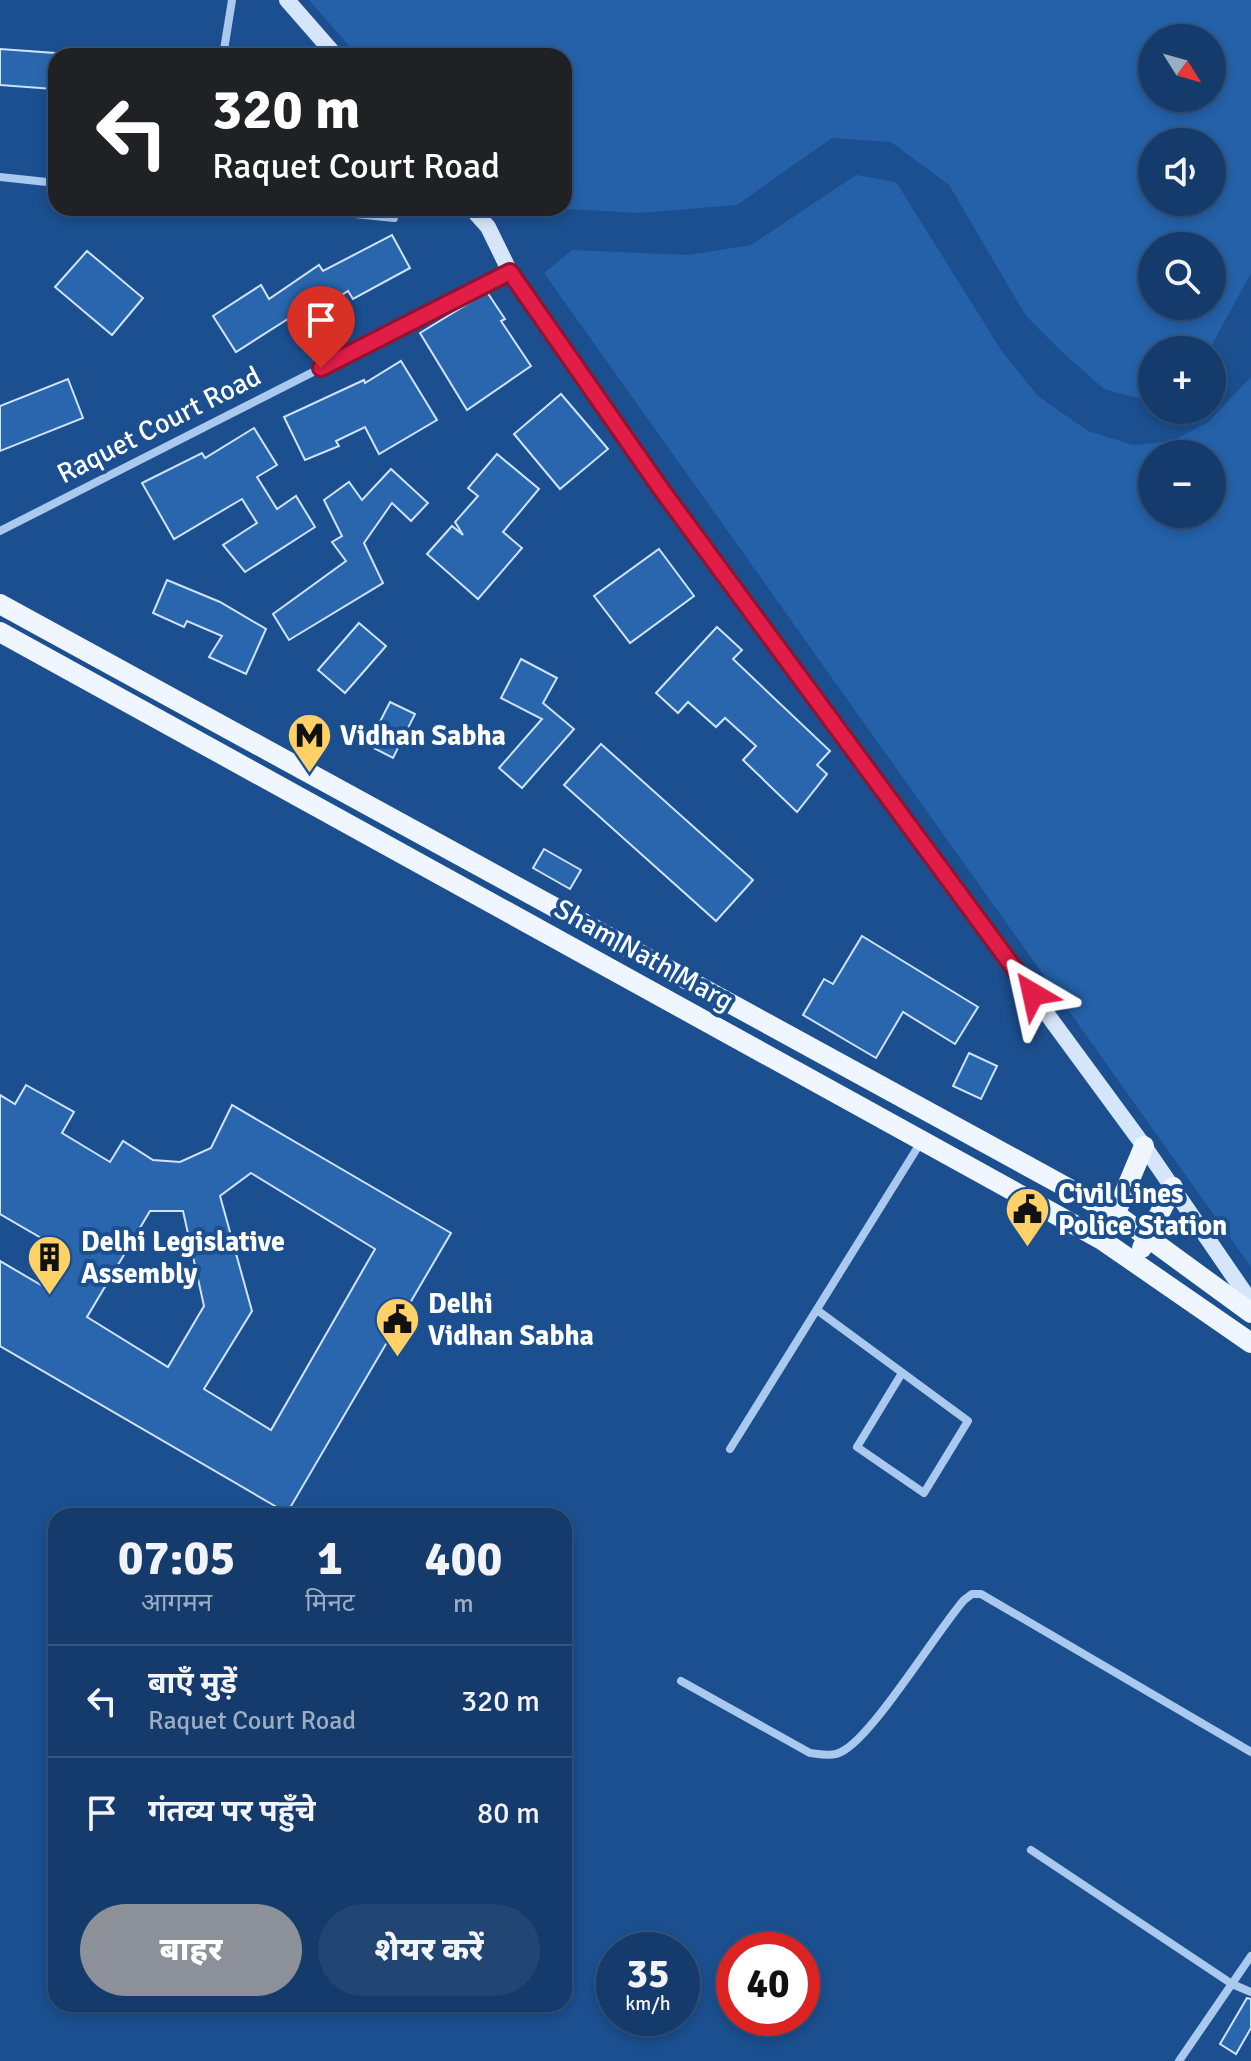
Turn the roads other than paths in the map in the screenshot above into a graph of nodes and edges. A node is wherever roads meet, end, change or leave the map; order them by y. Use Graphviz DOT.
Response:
graph roads {
  1 [pos="232,0"];
  2 [pos="287,0"];
  3 [pos="224,48"];
  4 [pos="329,48"];
  5 [pos="0,177"];
  6 [pos="48,182"];
  7 [pos="375,216"];
  8 [pos="478,216"];
  9 [pos="394,218"];
  10 [pos="510,272"];
  11 [pos="0,531"];
  12 [pos="0,604"];
  13 [pos="0,632"];
  14 [pos="921,1141"];
  15 [pos="1144,1146"];
  16 [pos="1173,1187"];
  17 [pos="1117,1215"];
  18 [pos="1147,1238"];
  19 [pos="1102,1240"];
  20 [pos="1135,1262"];
  21 [pos="1251,1302"];
  22 [pos="817,1310"];
  23 [pos="1251,1313"];
  24 [pos="1251,1343"];
  25 [pos="902,1373"];
  26 [pos="730,1449"];
  27 [pos="681,1681"];
  28 [pos="1251,1752"];
  29 [pos="1031,1850"];
  30 [pos="1251,1956"];
  31 [pos="1232,1984"];
  32 [pos="1251,1992"];
  33 [pos="1179,2061"];
  1 -- 3 [label="street"];
  2 -- 4 [label="street"];
  5 -- 6 [label="street"];
  7 -- 9 [label="street"];
  8 -- 10 [label="street"];
  10 -- 11 [label="street, Raquet Court Road"];
  10 -- 15 [label="street"];
  12 -- 17 [label="main road, Sham Nath Marg"];
  13 -- 14 [label="main road, Sham Nath Marg"];
  14 -- 19 [label="main road, Sham Nath Marg"];
  14 -- 22 [label="street"];
  15 -- 16 [label="street"];
  15 -- 17 [label="main road"];
  16 -- 18 [label="main road"];
  16 -- 21 [label="street"];
  17 -- 18 [label="main road, Sham Nath Marg"];
  17 -- 19 [label="main road"];
  18 -- 20 [label="main road"];
  18 -- 23 [label="main road, Sham Nath Marg"];
  19 -- 20 [label="main road, Sham Nath Marg"];
  20 -- 24 [label="main road, Sham Nath Marg"];
  22 -- 25 [label="street"];
  22 -- 26 [label="street"];
  25 -- 25 [label="street"];
  27 -- 28 [label="street"];
  29 -- 31 [label="street"];
  30 -- 31 [label="street"];
  31 -- 32 [label="street"];
  31 -- 33 [label="street"];
}
